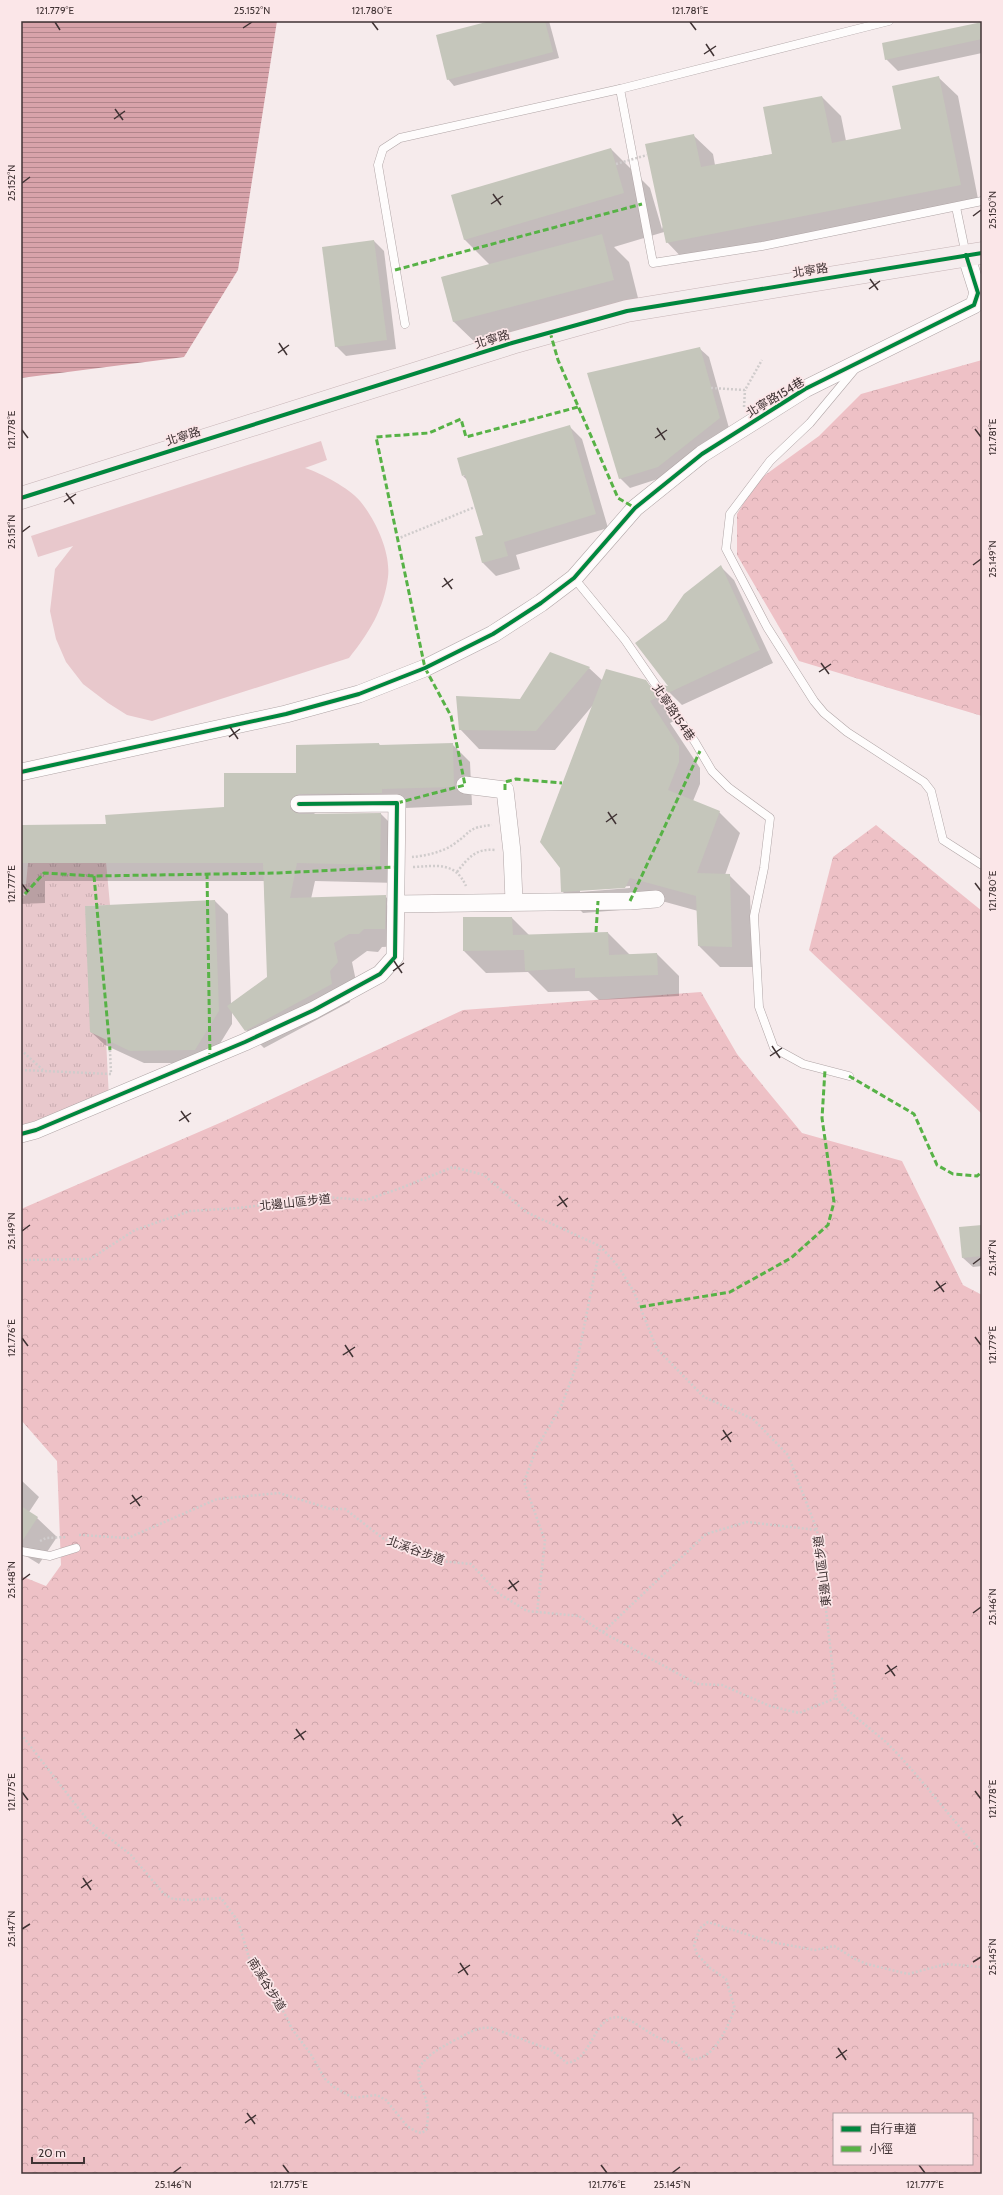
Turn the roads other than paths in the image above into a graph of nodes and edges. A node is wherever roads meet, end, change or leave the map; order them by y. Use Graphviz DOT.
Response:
graph roads {
  1 [pos="889,21"];
  2 [pos="620,89"];
  3 [pos="982,201"];
  4 [pos="956,207"];
  5 [pos="974,254"];
  6 [pos="405,324"];
  7 [pos="861,361"];
  8 [pos="21,498"];
  9 [pos="574,578"];
  10 [pos="21,772"];
  11 [pos="465,785"];
  12 [pos="299,804"];
  13 [pos="982,865"];
  14 [pos="656,899"];
  15 [pos="514,901"];
  16 [pos="396,904"];
  17 [pos="848,1076"];
  18 [pos="21,1134"];
  19 [pos="76,1548"];
  20 [pos="21,1551"];
  1 -- 2 [label="lane"];
  2 -- 4 [label="lane"];
  2 -- 6 [label="lane"];
  3 -- 4 [label="lane"];
  4 -- 5 [label="lane"];
  5 -- 7 [label="street, 北寧路154巷"];
  5 -- 8 [label="main road, 北寧路"];
  7 -- 9 [label="street, 北寧路154巷"];
  7 -- 13 [label="lane, 北寧路154巷"];
  9 -- 10 [label="street"];
  9 -- 17 [label="lane, 北寧路154巷"];
  11 -- 15 [label="street"];
  12 -- 16 [label="street"];
  14 -- 15 [label="street"];
  15 -- 16 [label="street"];
  16 -- 18 [label="street"];
  19 -- 20 [label="lane"];
}
